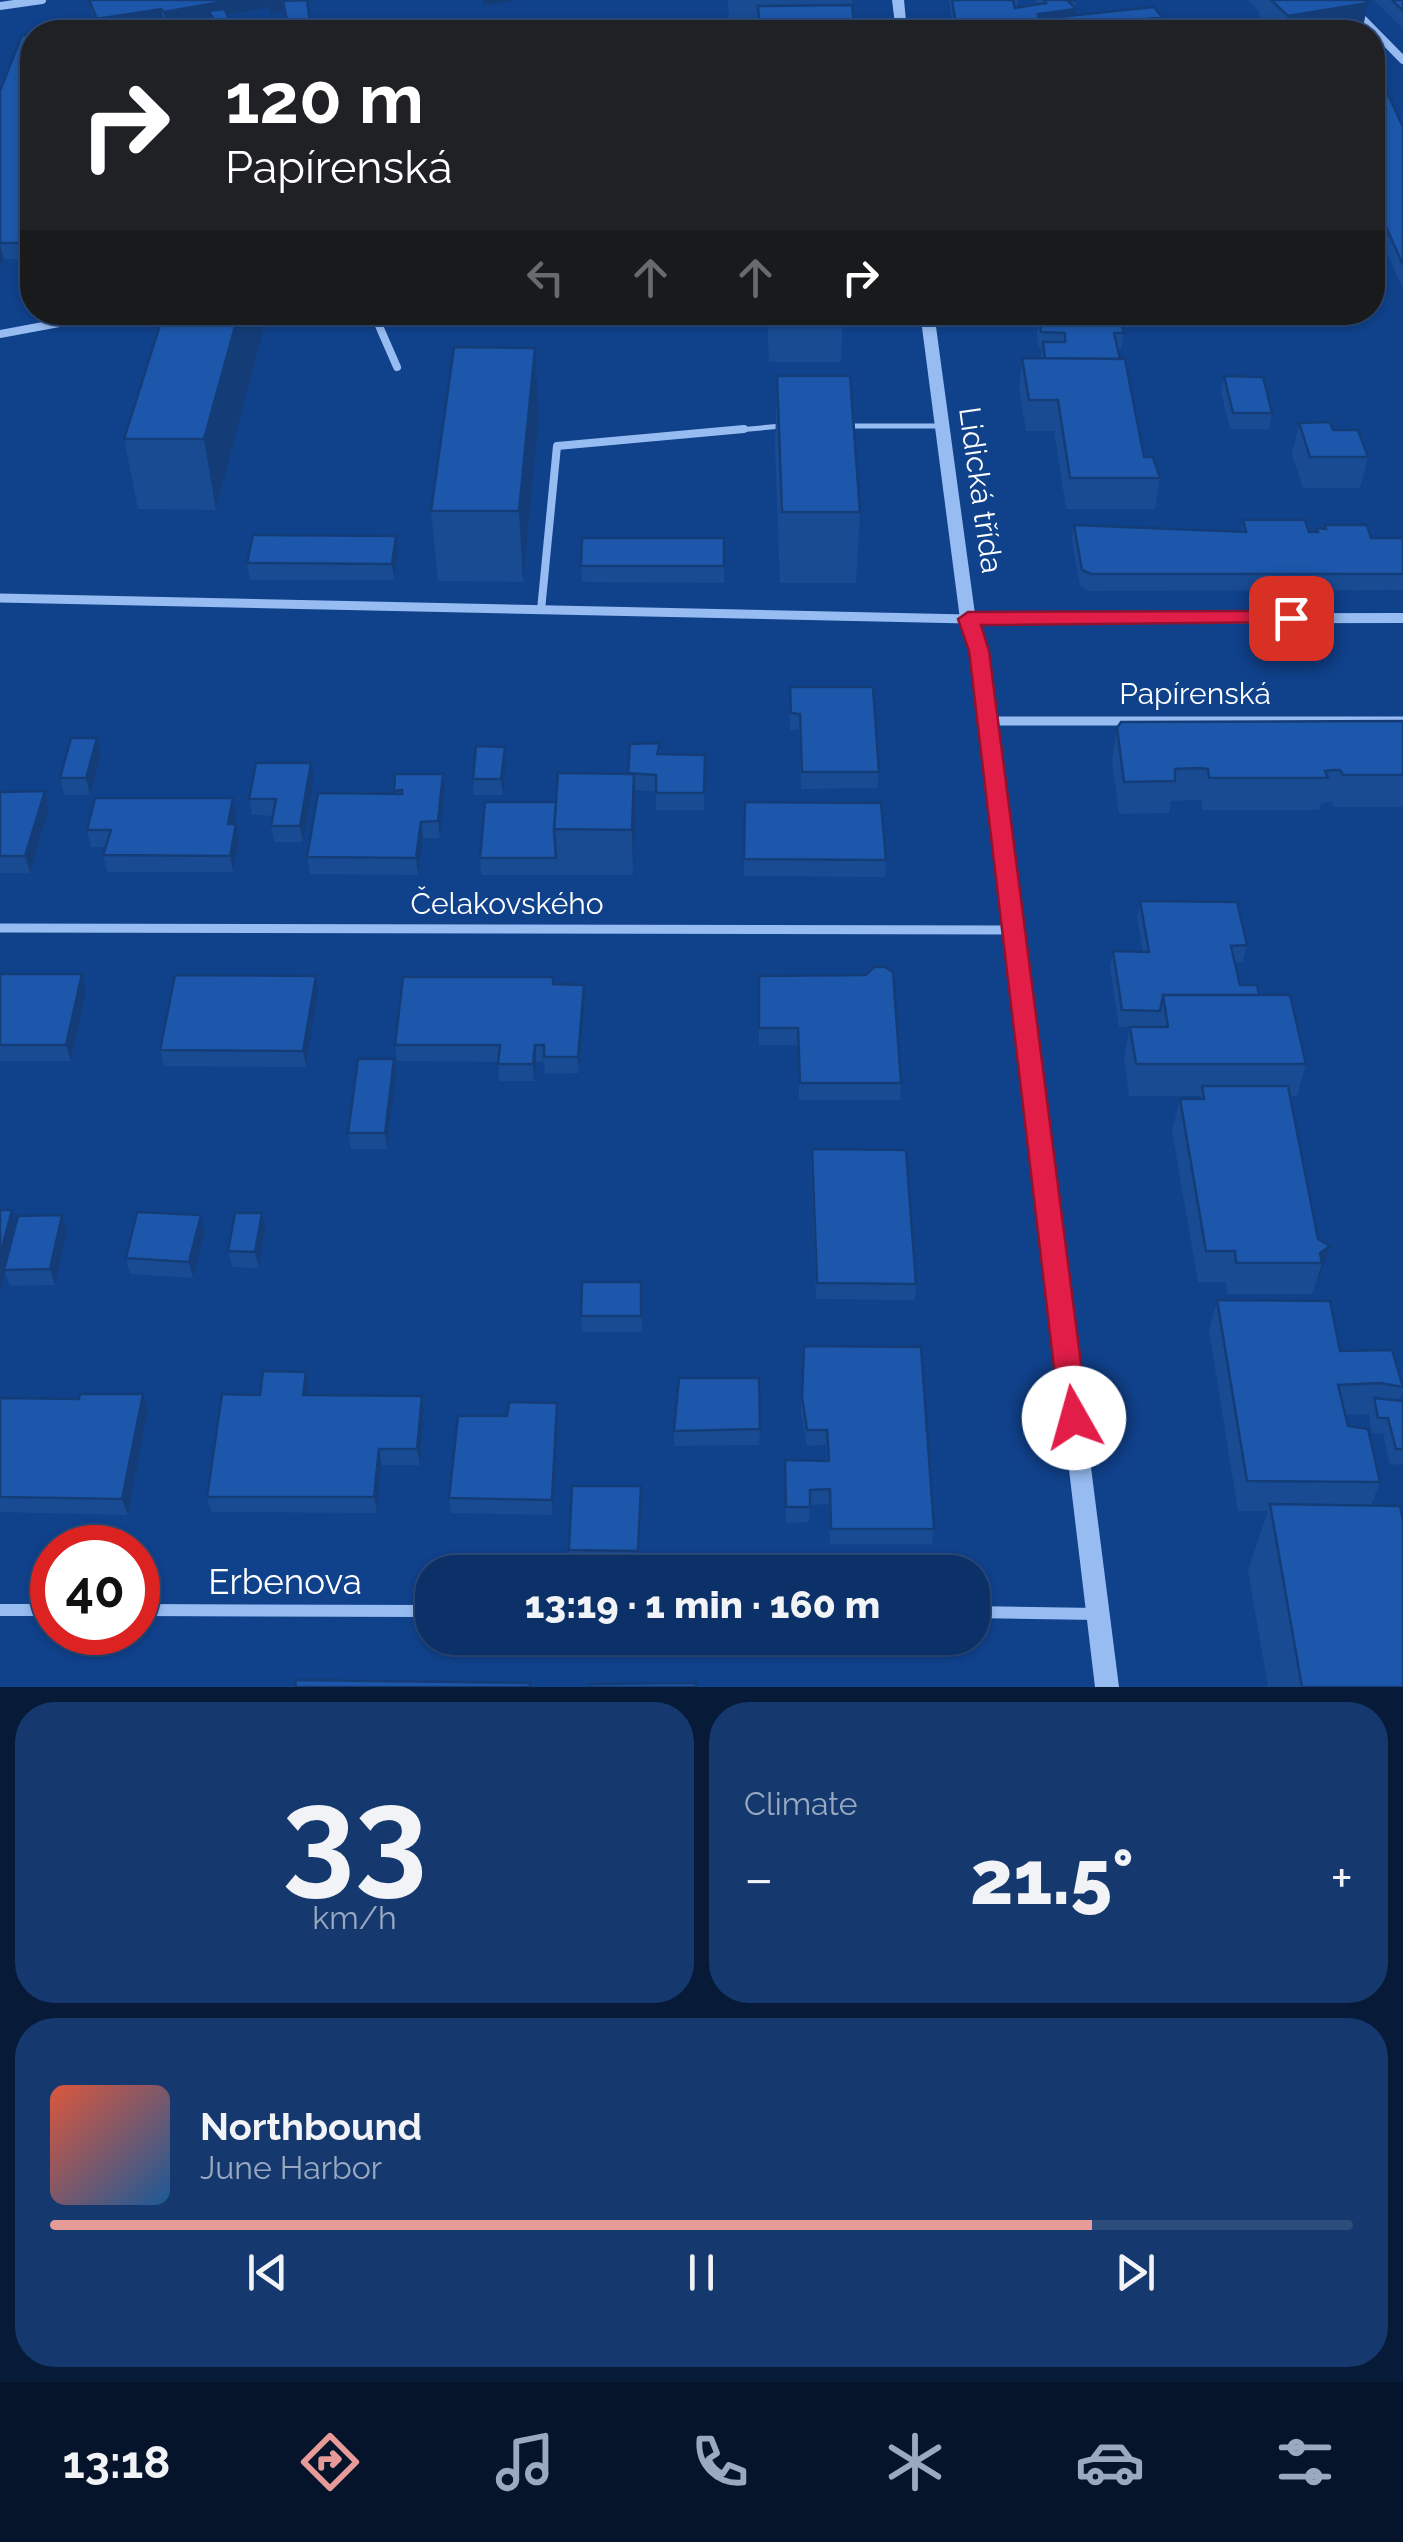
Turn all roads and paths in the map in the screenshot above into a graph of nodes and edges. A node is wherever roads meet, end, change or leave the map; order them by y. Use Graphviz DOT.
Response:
graph roads {
  1 [pos="42,0"];
  2 [pos="1344,0"];
  3 [pos="2,6"];
  4 [pos="1364,20"];
  5 [pos="1385,42"];
  6 [pos="1403,60"];
  7 [pos="48,325"];
  8 [pos="379,325"];
  9 [pos="929,325"];
  10 [pos="0,334"];
  11 [pos="397,367"];
  12 [pos="785,426"];
  13 [pos="839,426"];
  14 [pos="941,426"];
  15 [pos="0,598"];
  16 [pos="541,610"];
  17 [pos="1403,618"];
  18 [pos="968,619"];
  19 [pos="988,721"];
  20 [pos="1403,721"];
  21 [pos="0,928"];
  22 [pos="1014,930"];
  23 [pos="0,1610"];
  24 [pos="30,1610"];
  25 [pos="160,1610"];
  26 [pos="415,1611"];
  27 [pos="990,1612"];
  28 [pos="1099,1614"];
  29 [pos="1108,1687"];
  1 -- 3 [label="street"];
  2 -- 4 [label="street"];
  5 -- 6 [label="street"];
  7 -- 10 [label="street"];
  8 -- 11 [label="street"];
  9 -- 14 [label="street, Lidická třída"];
  12 -- 16 [label="lane"];
  13 -- 14 [label="lane"];
  14 -- 18 [label="street, Lidická třída"];
  15 -- 16 [label="street"];
  16 -- 18 [label="street"];
  17 -- 18 [label="street"];
  18 -- 19 [label="street, Lidická třída"];
  19 -- 20 [label="street, Papírenská"];
  19 -- 22 [label="street, Lidická třída"];
  21 -- 22 [label="street, Čelakovského"];
  22 -- 28 [label="street, Lidická třída"];
  23 -- 24 [label="street"];
  25 -- 26 [label="street, Erbenova"];
  27 -- 28 [label="street"];
  28 -- 29 [label="street, Lidická třída"];
}
